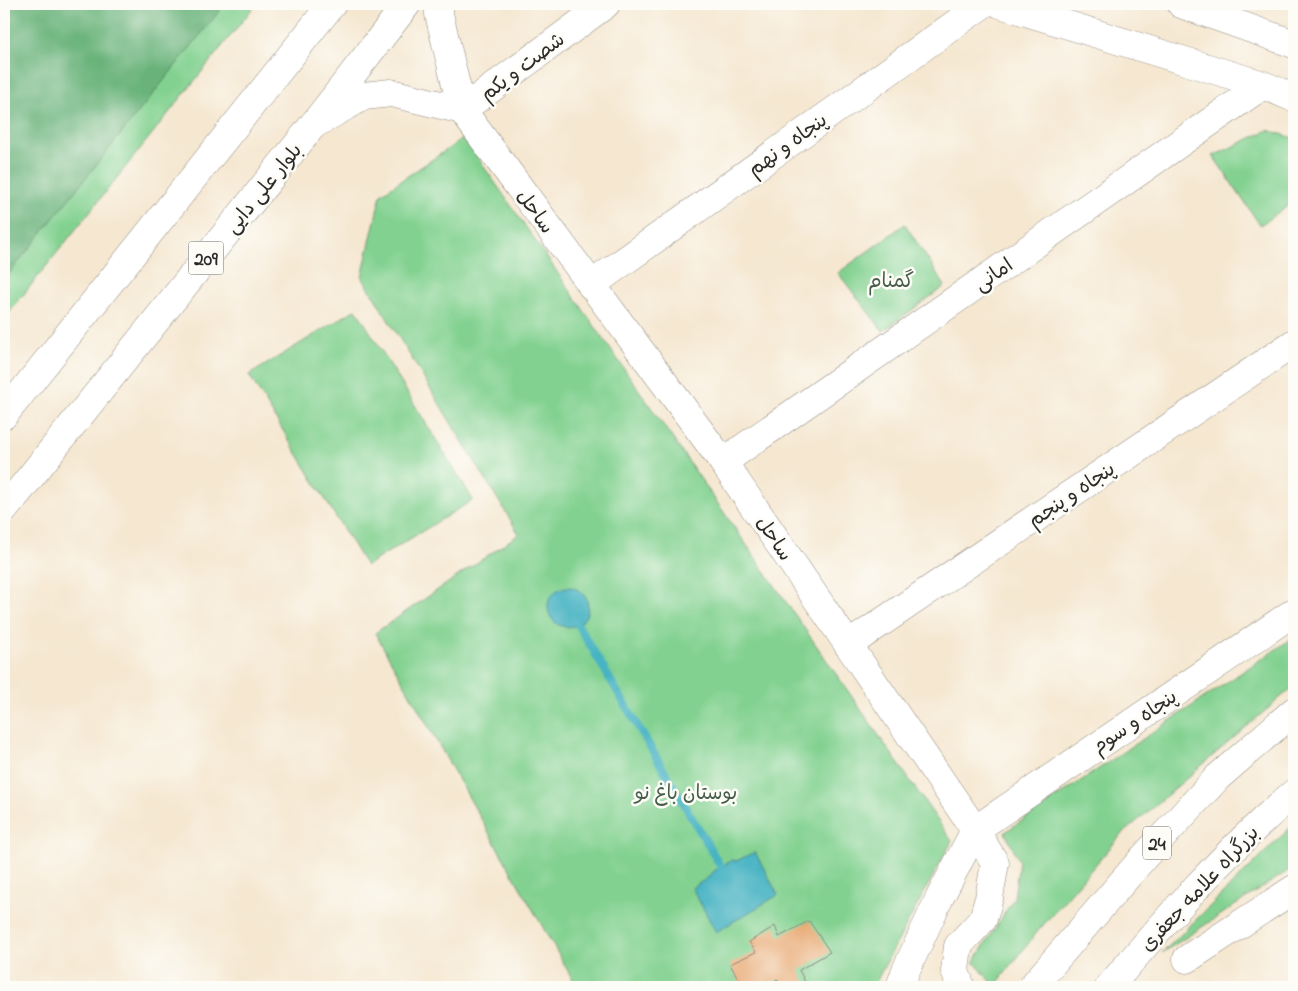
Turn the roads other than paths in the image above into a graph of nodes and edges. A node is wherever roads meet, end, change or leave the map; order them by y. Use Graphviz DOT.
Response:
graph roads {
  1 [pos="332,4"];
  2 [pos="407,4"];
  3 [pos="439,4"];
  4 [pos="606,4"];
  5 [pos="983,4"];
  6 [pos="1000,4"];
  7 [pos="1181,4"];
  8 [pos="1294,44"];
  9 [pos="1263,85"];
  10 [pos="1294,98"];
  11 [pos="462,110"];
  12 [pos="313,125"];
  13 [pos="591,285"];
  14 [pos="1294,343"];
  15 [pos="4,415"];
  16 [pos="723,462"];
  17 [pos="4,510"];
  18 [pos="1294,612"];
  19 [pos="848,645"];
  20 [pos="1294,711"];
  21 [pos="1294,793"];
  22 [pos="974,830"];
  23 [pos="1294,890"];
  24 [pos="1187,959"];
  25 [pos="900,987"];
  26 [pos="961,987"];
  27 [pos="1032,987"];
  28 [pos="1109,987"];
  1 -- 15 [label="main road"];
  2 -- 12 [label="main road, بلوار علی دایی / 209"];
  3 -- 11 [label="main road"];
  4 -- 11 [label="main road, شصت و یکم"];
  5 -- 13 [label="main road, پنجاه و نهم"];
  6 -- 9 [label="main road"];
  7 -- 8 [label="main road"];
  9 -- 10 [label="main road"];
  9 -- 16 [label="main road, امانی"];
  11 -- 12 [label="main road"];
  11 -- 13 [label="main road, ساحل"];
  12 -- 17 [label="main road, بلوار علی دایی / 209"];
  13 -- 16 [label="main road, ساحل"];
  14 -- 19 [label="main road, پنجاه و پنجم"];
  16 -- 19 [label="main road, ساحل"];
  18 -- 22 [label="main road, پنجاه و سوم"];
  19 -- 22 [label="main road, ساحل"];
  20 -- 27 [label="main road, 24"];
  21 -- 28 [label="main road, بزرگراه علامه جعفری"];
  22 -- 25 [label="main road"];
  22 -- 26 [label="main road, ساحل"];
  23 -- 24 [label="main road"];
}
